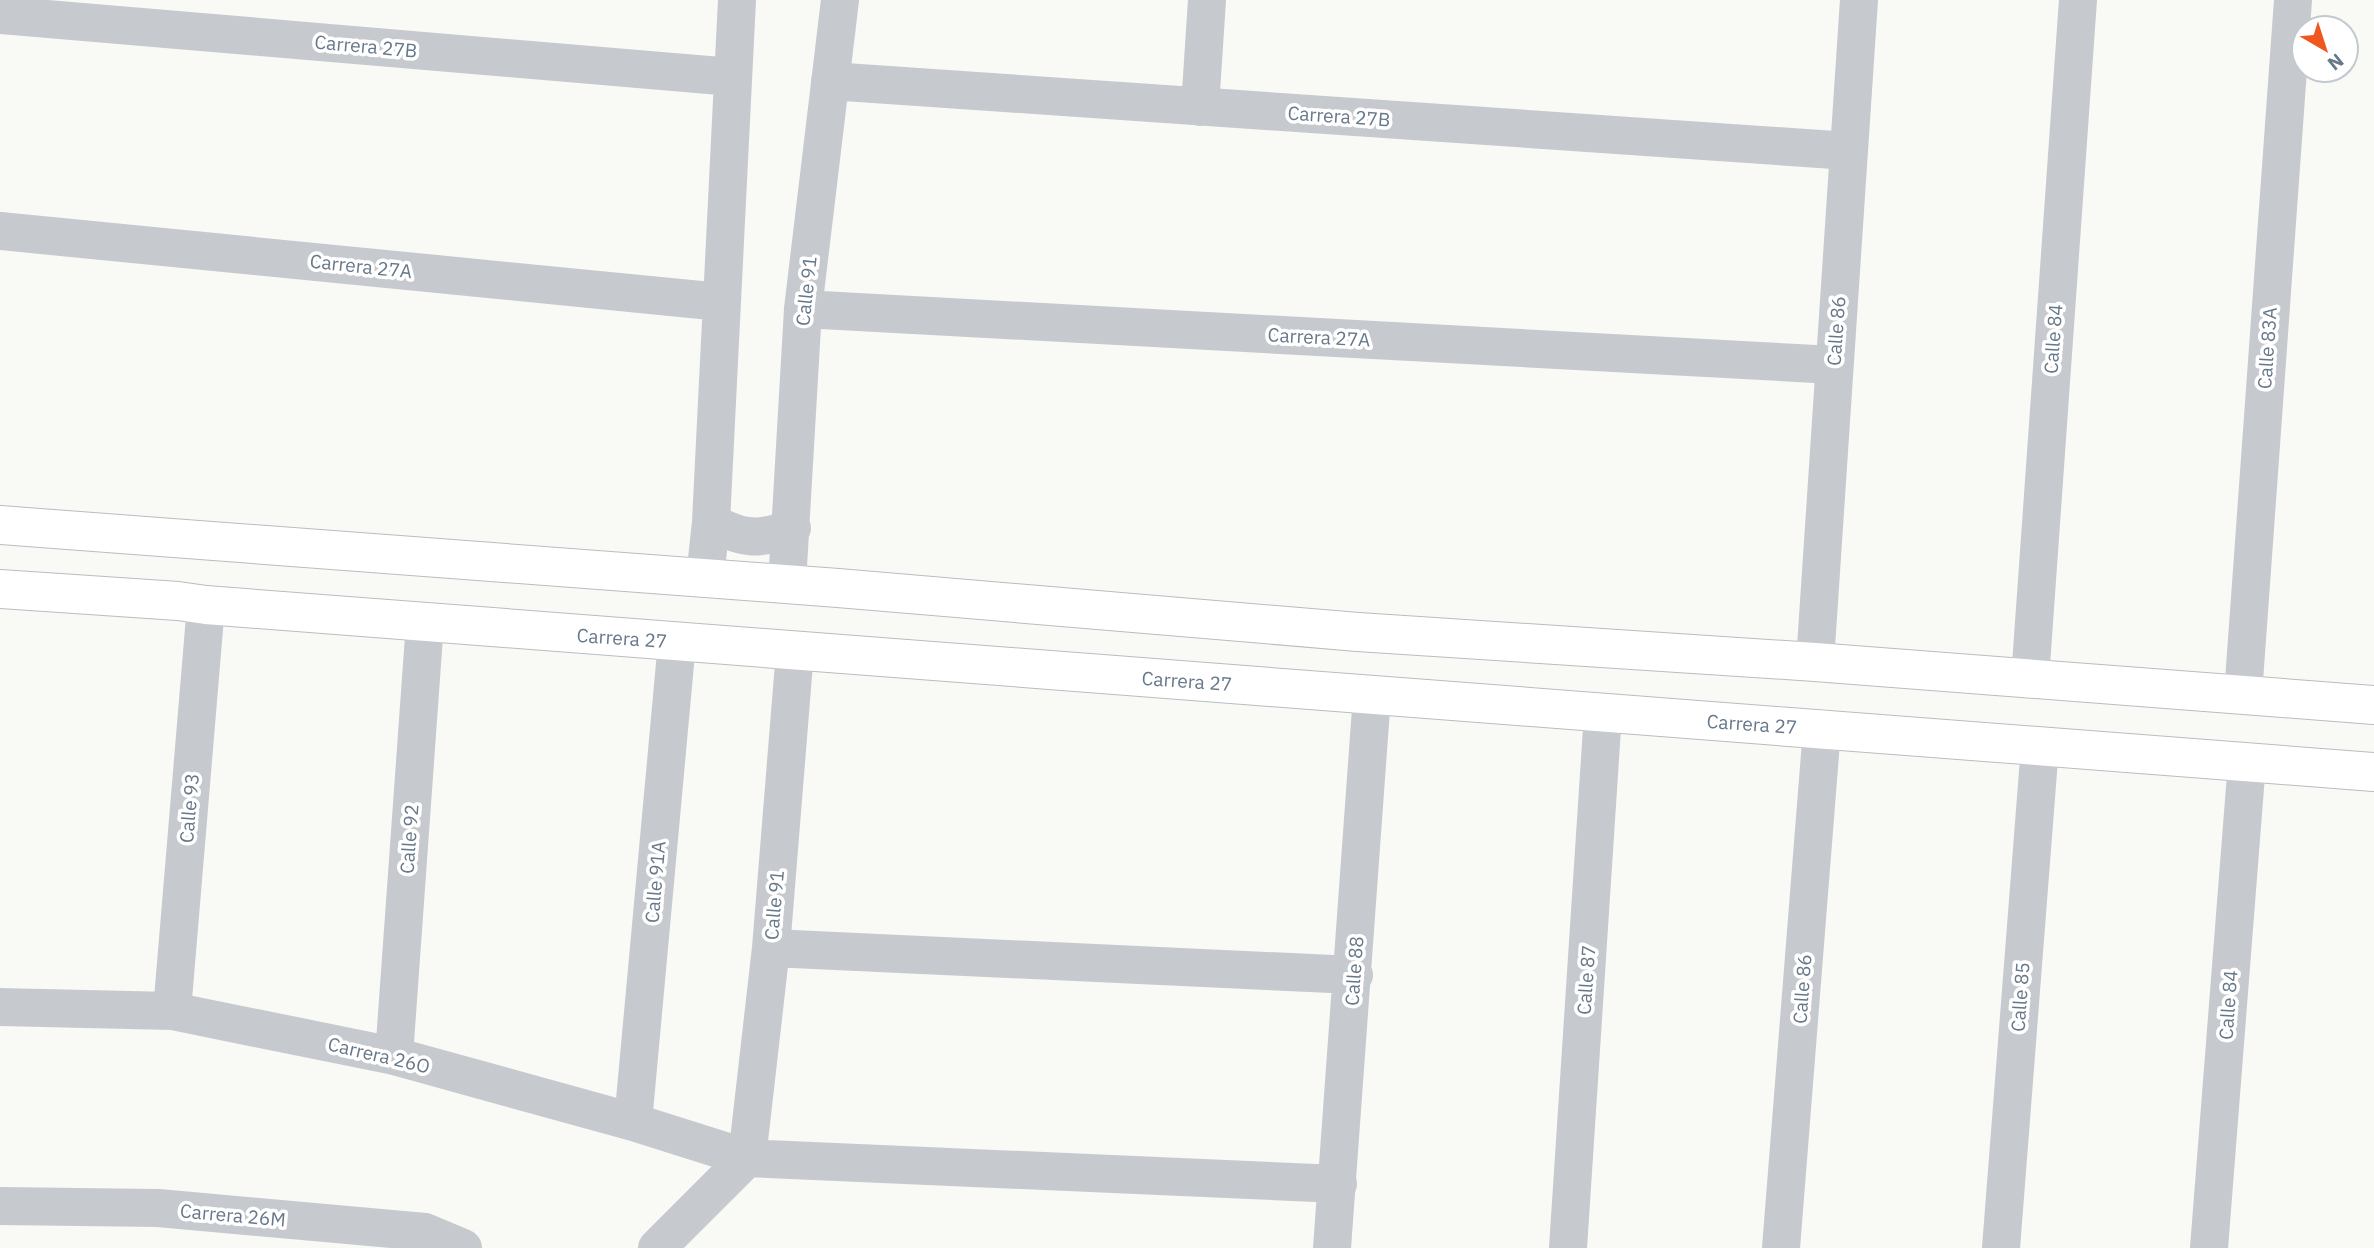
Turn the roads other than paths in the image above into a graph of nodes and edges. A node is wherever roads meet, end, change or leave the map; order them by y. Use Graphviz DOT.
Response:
graph roads {
  1 [pos="737,0"];
  2 [pos="840,0"];
  3 [pos="1207,0"];
  4 [pos="1859,0"];
  5 [pos="2078,0"];
  6 [pos="2292,0"];
  7 [pos="0,15"];
  8 [pos="732,78"];
  9 [pos="830,81"];
  10 [pos="1200,107"];
  11 [pos="1849,151"];
  12 [pos="0,231"];
  13 [pos="721,302"];
  14 [pos="803,309"];
  15 [pos="1834,366"];
  16 [pos="710,523"];
  17 [pos="0,525"];
  18 [pos="792,528"];
  19 [pos="705,578"];
  20 [pos="787,584"];
  21 [pos="0,589"];
  22 [pos="205,605"];
  23 [pos="425,622"];
  24 [pos="677,642"];
  25 [pos="795,651"];
  26 [pos="1815,662"];
  27 [pos="2030,679"];
  28 [pos="1372,695"];
  29 [pos="2242,695"];
  30 [pos="2374,705"];
  31 [pos="1603,713"];
  32 [pos="1822,729"];
  33 [pos="2039,746"];
  34 [pos="2247,762"];
  35 [pos="2374,772"];
  36 [pos="771,948"];
  37 [pos="1354,975"];
  38 [pos="0,1007"];
  39 [pos="172,1011"];
  40 [pos="394,1056"];
  41 [pos="633,1122"];
  42 [pos="747,1158"];
  43 [pos="1338,1184"];
  44 [pos="0,1206"];
  45 [pos="330,1236"];
  46 [pos="463,1248"];
  47 [pos="657,1248"];
  48 [pos="1332,1248"];
  49 [pos="1568,1248"];
  50 [pos="1782,1248"];
  51 [pos="2001,1248"];
  52 [pos="2209,1248"];
  1 -- 8 [label="street"];
  2 -- 9 [label="street, Calle 91"];
  3 -- 10 [label="street"];
  4 -- 11 [label="street, Calle 86"];
  5 -- 27 [label="street, Calle 84"];
  6 -- 29 [label="street, Calle 83A"];
  7 -- 8 [label="street, Carrera 27B"];
  8 -- 13 [label="street"];
  9 -- 10 [label="street, Carrera 27B"];
  9 -- 14 [label="street, Calle 91"];
  10 -- 11 [label="street, Carrera 27B"];
  11 -- 15 [label="street, Calle 86"];
  12 -- 13 [label="street, Carrera 27A"];
  13 -- 16 [label="street"];
  14 -- 15 [label="street, Carrera 27A"];
  14 -- 18 [label="street, Calle 91"];
  15 -- 26 [label="street, Calle 86"];
  16 -- 18 [label="street"];
  16 -- 19 [label="street"];
  17 -- 19 [label="main road"];
  18 -- 20 [label="street, Calle 91"];
  19 -- 20 [label="main road"];
  20 -- 26 [label="main road"];
  21 -- 22 [label="main road, Carrera 27"];
  22 -- 23 [label="main road, Carrera 27"];
  22 -- 39 [label="street, Calle 93"];
  23 -- 24 [label="main road, Carrera 27"];
  23 -- 40 [label="street, Calle 92"];
  24 -- 25 [label="main road, Carrera 27"];
  24 -- 41 [label="street, Calle 91A"];
  25 -- 28 [label="main road, Carrera 27"];
  25 -- 36 [label="street, Calle 91"];
  26 -- 27 [label="main road"];
  27 -- 29 [label="main road"];
  28 -- 31 [label="main road, Carrera 27"];
  28 -- 37 [label="street, Calle 88"];
  29 -- 30 [label="main road"];
  31 -- 32 [label="main road, Carrera 27"];
  31 -- 49 [label="street, Calle 87"];
  32 -- 33 [label="main road, Carrera 27"];
  32 -- 50 [label="street, Calle 86"];
  33 -- 34 [label="main road, Carrera 27"];
  33 -- 51 [label="street, Calle 85"];
  34 -- 35 [label="main road, Carrera 27"];
  34 -- 52 [label="street, Calle 84"];
  36 -- 37 [label="street"];
  36 -- 42 [label="street, Calle 91"];
  37 -- 43 [label="street, Calle 88"];
  38 -- 39 [label="street, Carrera 26O"];
  39 -- 40 [label="street, Carrera 26O"];
  40 -- 41 [label="street, Carrera 26O"];
  41 -- 42 [label="street, Carrera 26O"];
  42 -- 43 [label="street, Carrera 26O"];
  42 -- 47 [label="street"];
  43 -- 48 [label="street, Calle 88"];
  44 -- 45 [label="street, Carrera 26M"];
  45 -- 46 [label="street, Carrera 26M"];
}
